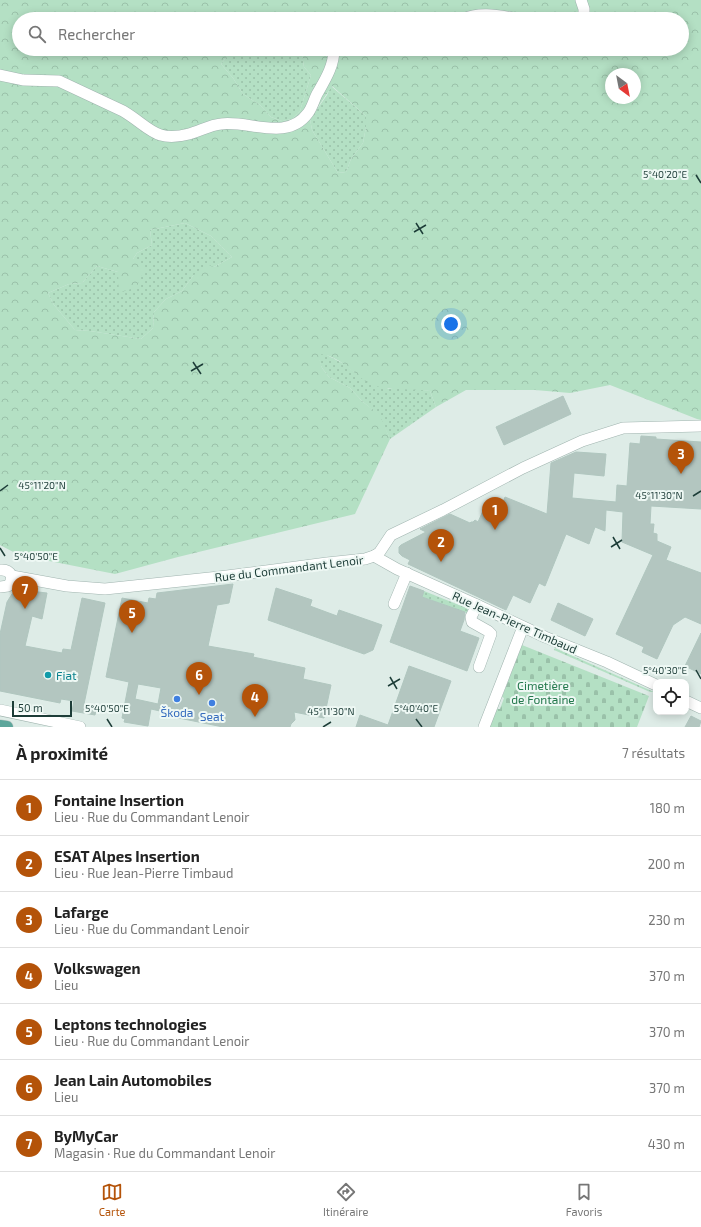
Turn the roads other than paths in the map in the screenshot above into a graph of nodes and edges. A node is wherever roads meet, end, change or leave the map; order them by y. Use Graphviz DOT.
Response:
graph roads {
  1 [pos="581,0"];
  2 [pos="584,12"];
  3 [pos="334,56"];
  4 [pos="0,75"];
  5 [pos="701,426"];
  6 [pos="374,556"];
  7 [pos="0,570"];
  8 [pos="407,573"];
  9 [pos="12,576"];
  10 [pos="0,587"];
  11 [pos="394,604"];
  12 [pos="477,604"];
  13 [pos="523,627"];
  14 [pos="480,667"];
  15 [pos="653,684"];
  16 [pos="689,702"];
  17 [pos="701,708"];
  18 [pos="0,710"];
  19 [pos="0,726"];
  20 [pos="7,727"];
  21 [pos="80,727"];
  22 [pos="484,727"];
  1 -- 2 [label="street"];
  3 -- 4 [label="street"];
  5 -- 6 [label="street, Rue du Commandant Lenoir"];
  6 -- 8 [label="street, Rue Jean-Pierre Timbaud"];
  6 -- 9 [label="street, Rue du Commandant Lenoir"];
  7 -- 9 [label="street, Rue du Commandant Lenoir"];
  8 -- 11 [label="street"];
  8 -- 12 [label="street, Rue Jean-Pierre Timbaud"];
  9 -- 10 [label="street"];
  12 -- 13 [label="street, Rue Jean-Pierre Timbaud"];
  12 -- 14 [label="street"];
  13 -- 15 [label="street, Rue Jean-Pierre Timbaud"];
  13 -- 22 [label="street"];
  16 -- 17 [label="street"];
  18 -- 21 [label="street"];
  19 -- 20 [label="main road"];
}
